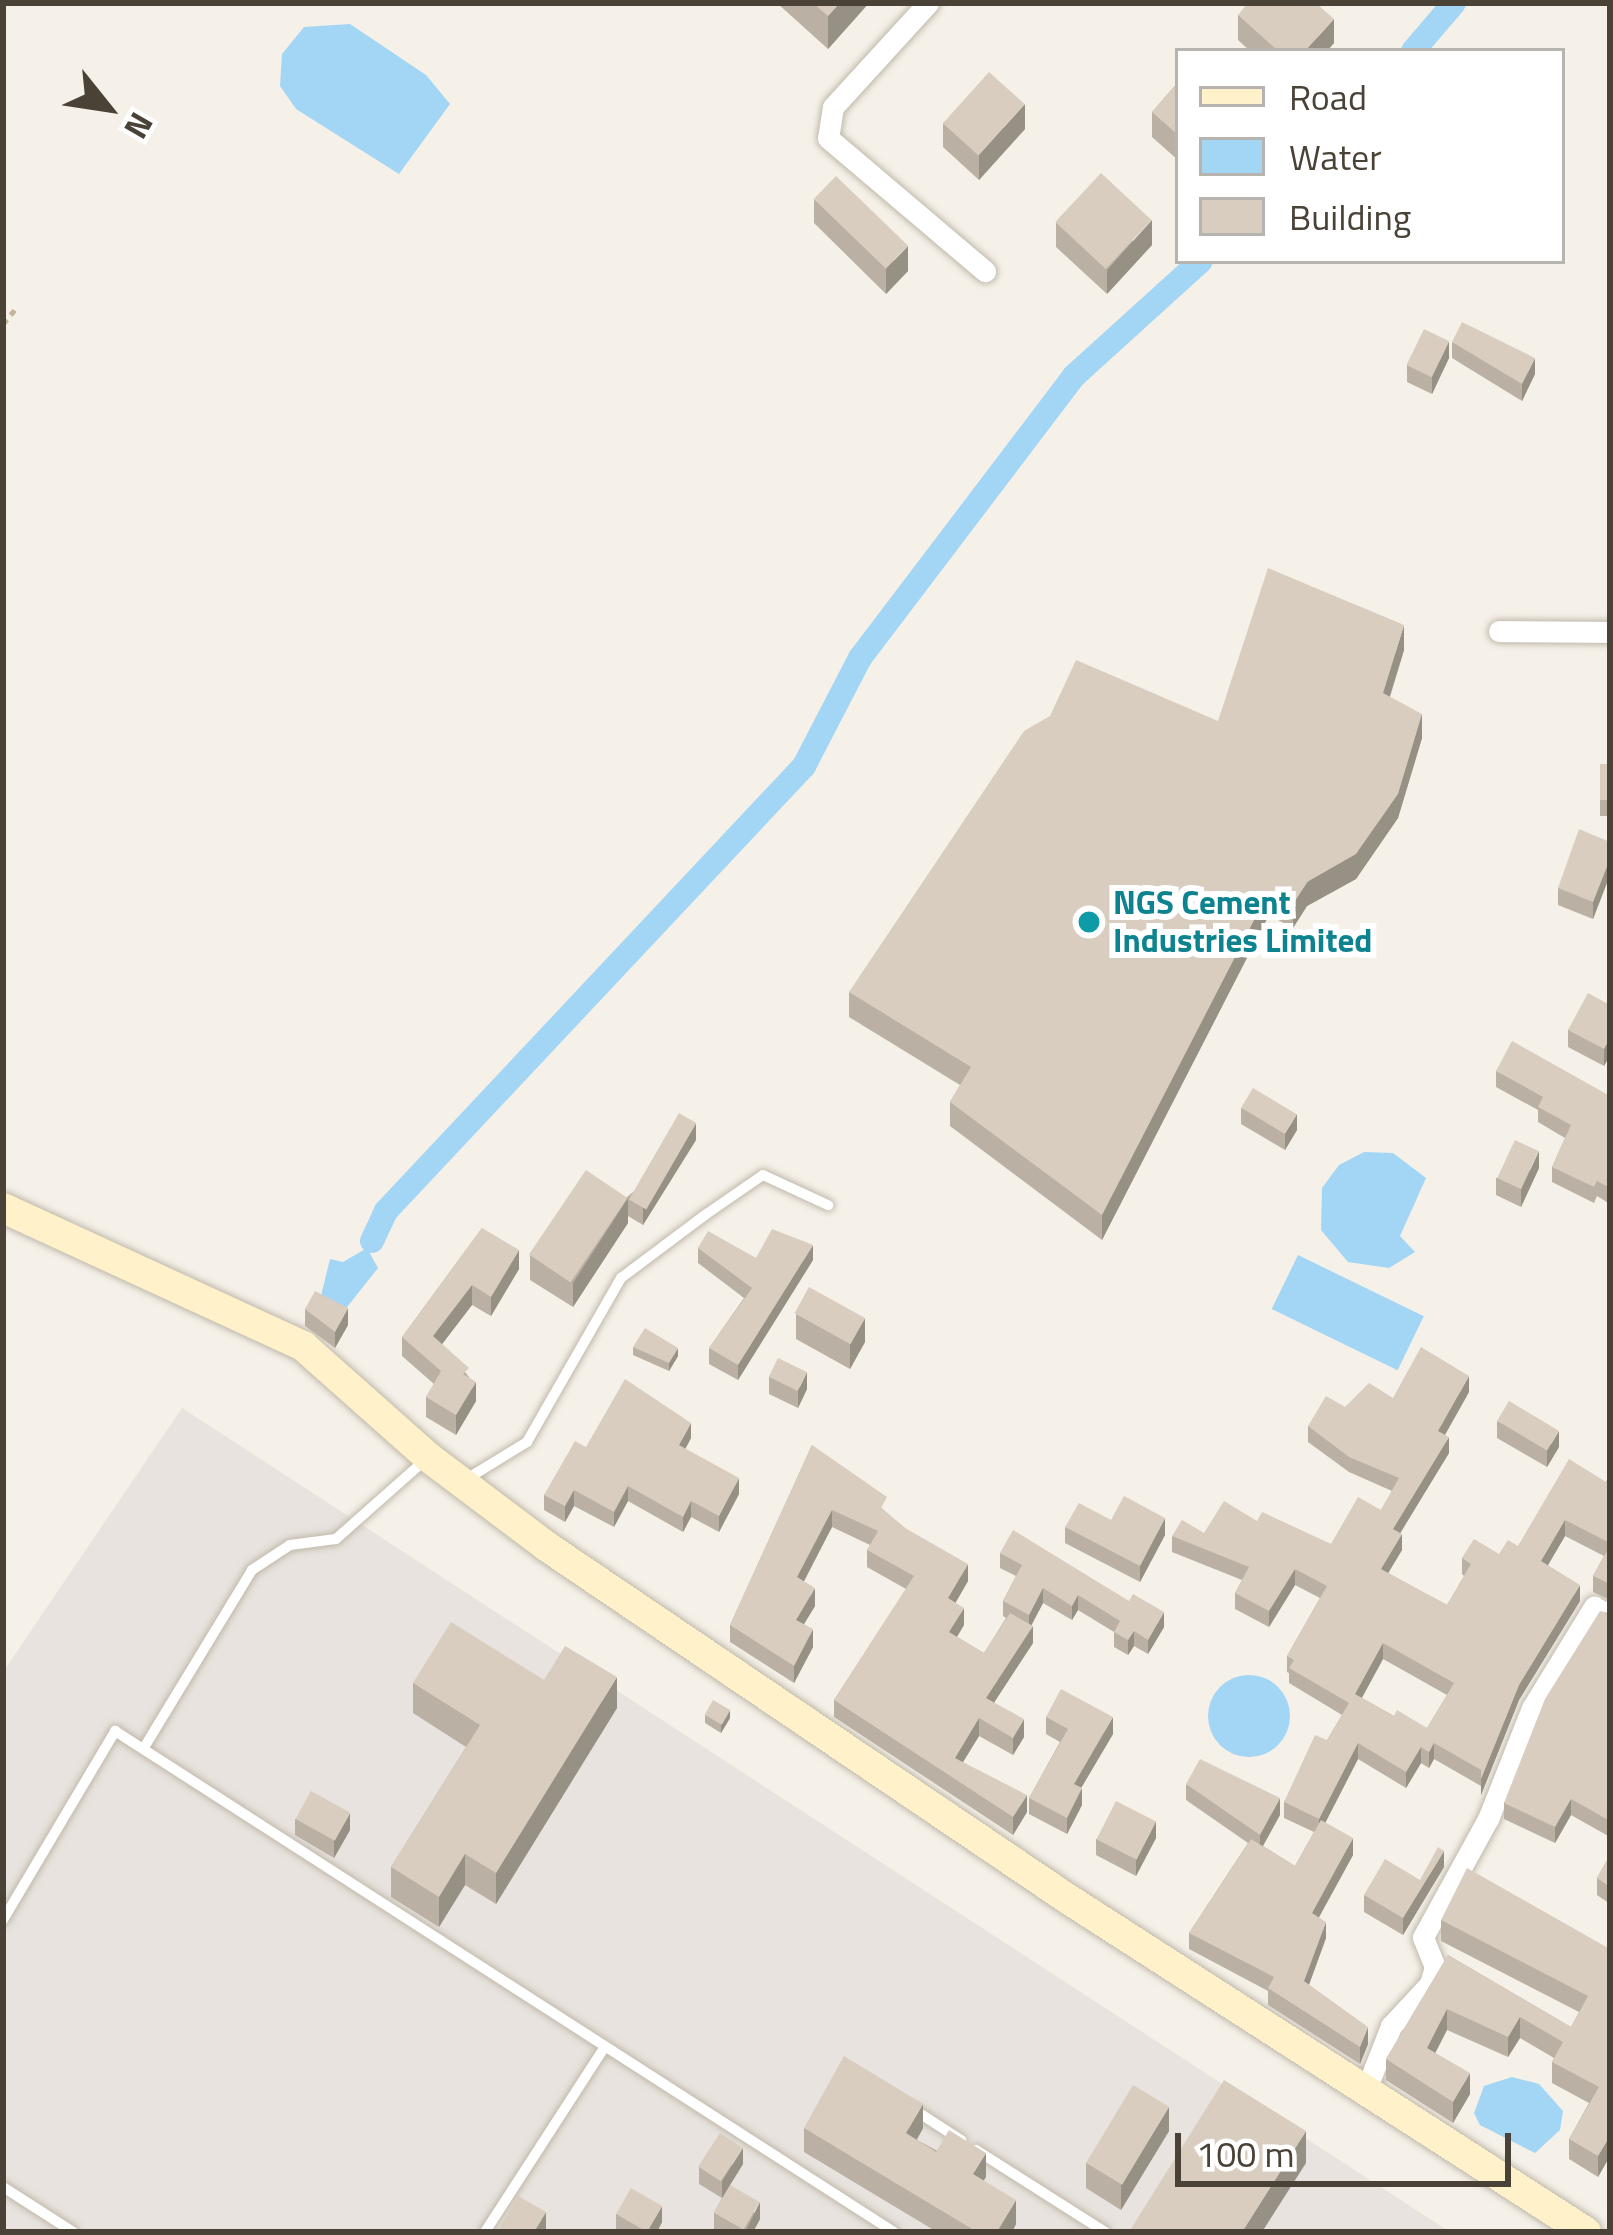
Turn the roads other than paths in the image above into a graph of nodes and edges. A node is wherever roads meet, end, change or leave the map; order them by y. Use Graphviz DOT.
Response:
graph roads {
  1 [pos="928,3"];
  2 [pos="985,271"];
  3 [pos="1499,631"];
  4 [pos="1610,632"];
  5 [pos="829,1204"];
  6 [pos="3,1208"];
  7 [pos="428,1457"];
  8 [pos="462,1482"];
  9 [pos="1610,1615"];
  10 [pos="145,1746"];
  11 [pos="3,1920"];
  12 [pos="604,2048"];
  13 [pos="1366,2087"];
  14 [pos="895,2098"];
  15 [pos="3,2187"];
  16 [pos="879,2228"];
  17 [pos="73,2232"];
  18 [pos="485,2232"];
  19 [pos="894,2232"];
  20 [pos="1105,2232"];
  21 [pos="1586,2232"];
  1 -- 2 [label="street"];
  3 -- 4 [label="street"];
  5 -- 8 [label="lane"];
  6 -- 7 [label="street"];
  7 -- 8 [label="street"];
  7 -- 10 [label="lane"];
  8 -- 13 [label="street"];
  9 -- 13 [label="street"];
  10 -- 11 [label="lane"];
  10 -- 12 [label="lane"];
  12 -- 16 [label="lane"];
  12 -- 18 [label="lane"];
  13 -- 21 [label="street"];
  14 -- 20 [label="lane"];
  15 -- 17 [label="lane"];
  16 -- 19 [label="lane"];
}
